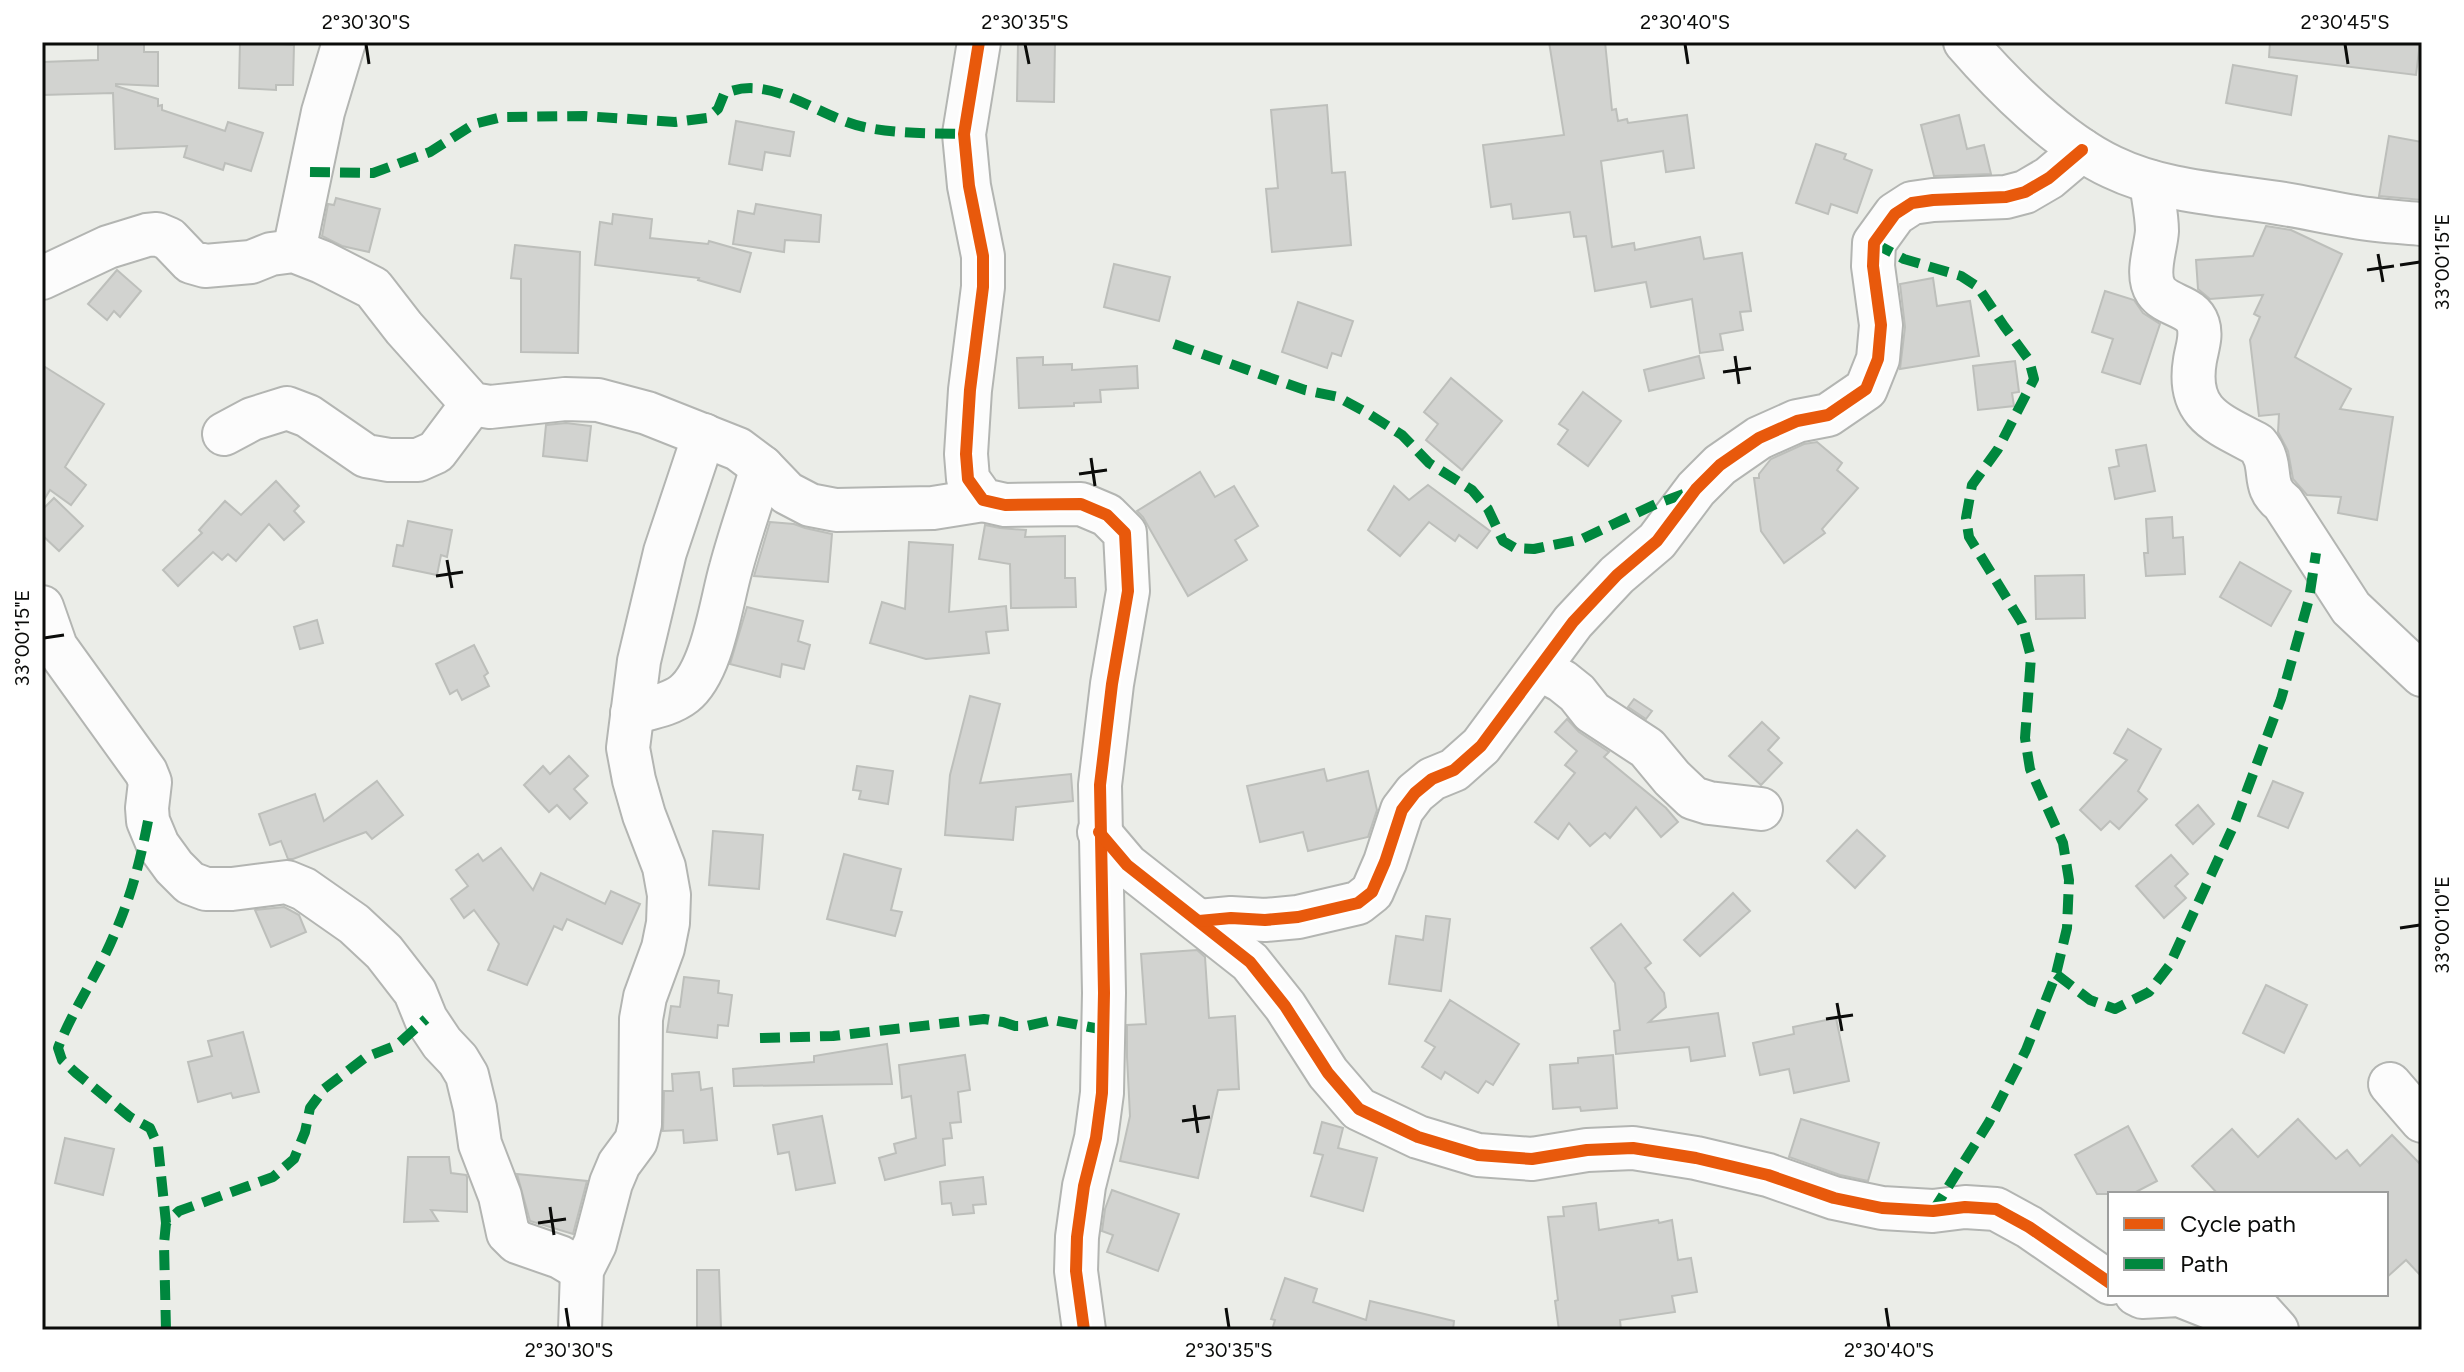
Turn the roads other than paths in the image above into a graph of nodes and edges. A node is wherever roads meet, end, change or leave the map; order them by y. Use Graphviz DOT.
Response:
graph roads {
  1 [pos="344,42"];
  2 [pos="979,42"];
  3 [pos="1965,42"];
  4 [pos="2082,150"];
  5 [pos="2151,182"];
  6 [pos="2422,224"];
  7 [pos="294,251"];
  8 [pos="42,278"];
  9 [pos="472,404"];
  10 [pos="224,434"];
  11 [pos="704,435"];
  12 [pos="762,467"];
  13 [pos="983,500"];
  14 [pos="42,607"];
  15 [pos="1539,669"];
  16 [pos="2422,675"];
  17 [pos="632,713"];
  18 [pos="1761,809"];
  19 [pos="1099,832"];
  20 [pos="1199,921"];
  21 [pos="2390,1084"];
  22 [pos="2422,1121"];
  23 [pos="582,1270"];
  24 [pos="2108,1282"];
  25 [pos="2140,1296"];
  26 [pos="2160,1296"];
  27 [pos="2182,1296"];
  28 [pos="580,1330"];
  29 [pos="1084,1330"];
  30 [pos="2277,1330"];
  1 -- 7 [label="street"];
  2 -- 13 [label="street"];
  3 -- 4 [label="street"];
  4 -- 5 [label="street"];
  4 -- 15 [label="street"];
  5 -- 6 [label="street"];
  5 -- 16 [label="street"];
  7 -- 8 [label="street"];
  7 -- 9 [label="street"];
  9 -- 10 [label="street"];
  9 -- 11 [label="street"];
  11 -- 12 [label="street"];
  11 -- 17 [label="street"];
  12 -- 13 [label="street"];
  12 -- 17 [label="street"];
  13 -- 19 [label="street"];
  14 -- 23 [label="street"];
  15 -- 18 [label="street"];
  15 -- 20 [label="street"];
  17 -- 23 [label="street"];
  19 -- 20 [label="street"];
  19 -- 29 [label="street"];
  20 -- 24 [label="street"];
  21 -- 22 [label="street"];
  23 -- 28 [label="street"];
  25 -- 26 [label="street"];
  27 -- 30 [label="street"];
}
